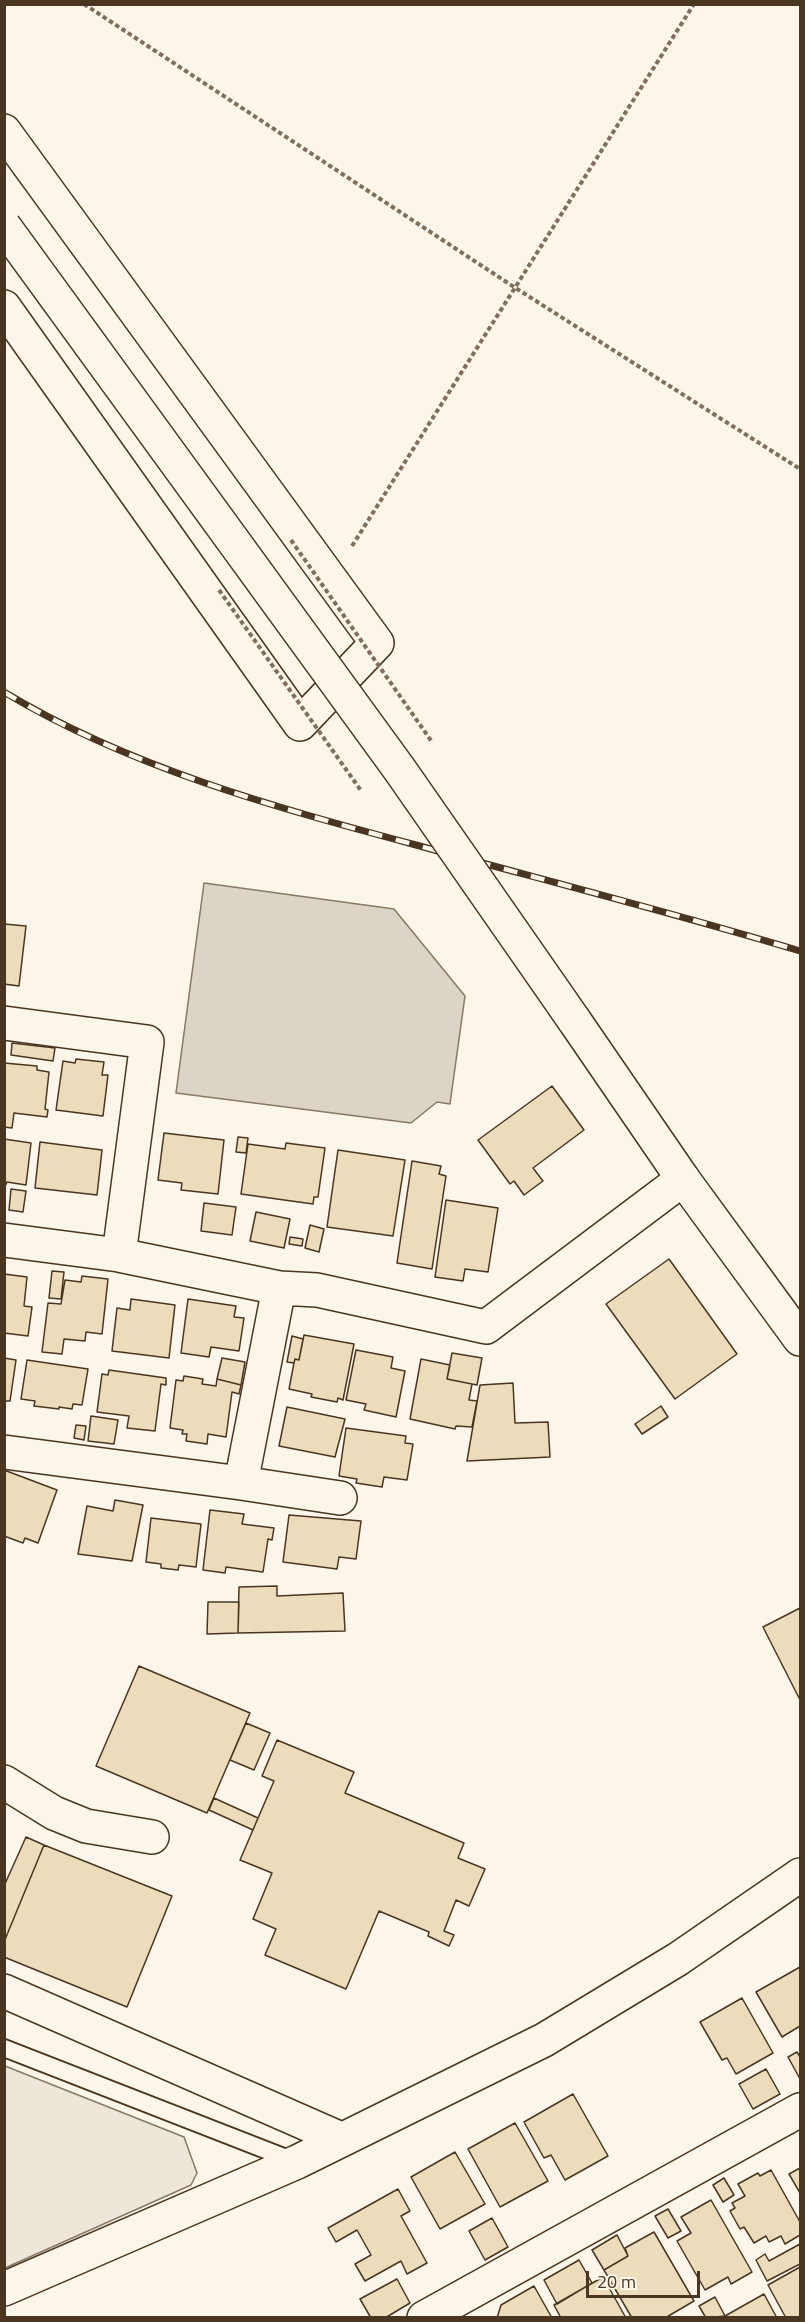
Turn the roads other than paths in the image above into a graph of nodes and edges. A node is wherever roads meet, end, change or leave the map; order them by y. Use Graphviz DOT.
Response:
graph roads {
  1 [pos="4,130"];
  2 [pos="4,226"];
  3 [pos="4,307"];
  4 [pos="4,1023"];
  5 [pos="683,1179"];
  6 [pos="4,1240"];
  7 [pos="119,1255"];
  8 [pos="279,1288"];
  9 [pos="801,1339"];
  10 [pos="4,1452"];
  11 [pos="241,1483"];
  12 [pos="340,1498"];
  13 [pos="4,1782"];
  14 [pos="152,1837"];
  15 [pos="801,1875"];
  16 [pos="4,1991"];
  17 [pos="4,2048"];
  18 [pos="801,2110"];
  19 [pos="341,2139"];
  20 [pos="297,2162"];
  21 [pos="4,2289"];
  22 [pos="440,2314"];
  1 -- 3 [label="street"];
  2 -- 5 [label="street, bridge"];
  4 -- 7 [label="street"];
  5 -- 8 [label="street"];
  5 -- 9 [label="street"];
  6 -- 7 [label="street"];
  7 -- 8 [label="street"];
  8 -- 11 [label="street"];
  10 -- 11 [label="street"];
  11 -- 12 [label="street"];
  13 -- 14 [label="street"];
  15 -- 19 [label="street"];
  16 -- 19 [label="street"];
  17 -- 20 [label="lane"];
  18 -- 22 [label="street"];
  19 -- 20 [label="street"];
  20 -- 21 [label="street"];
}
